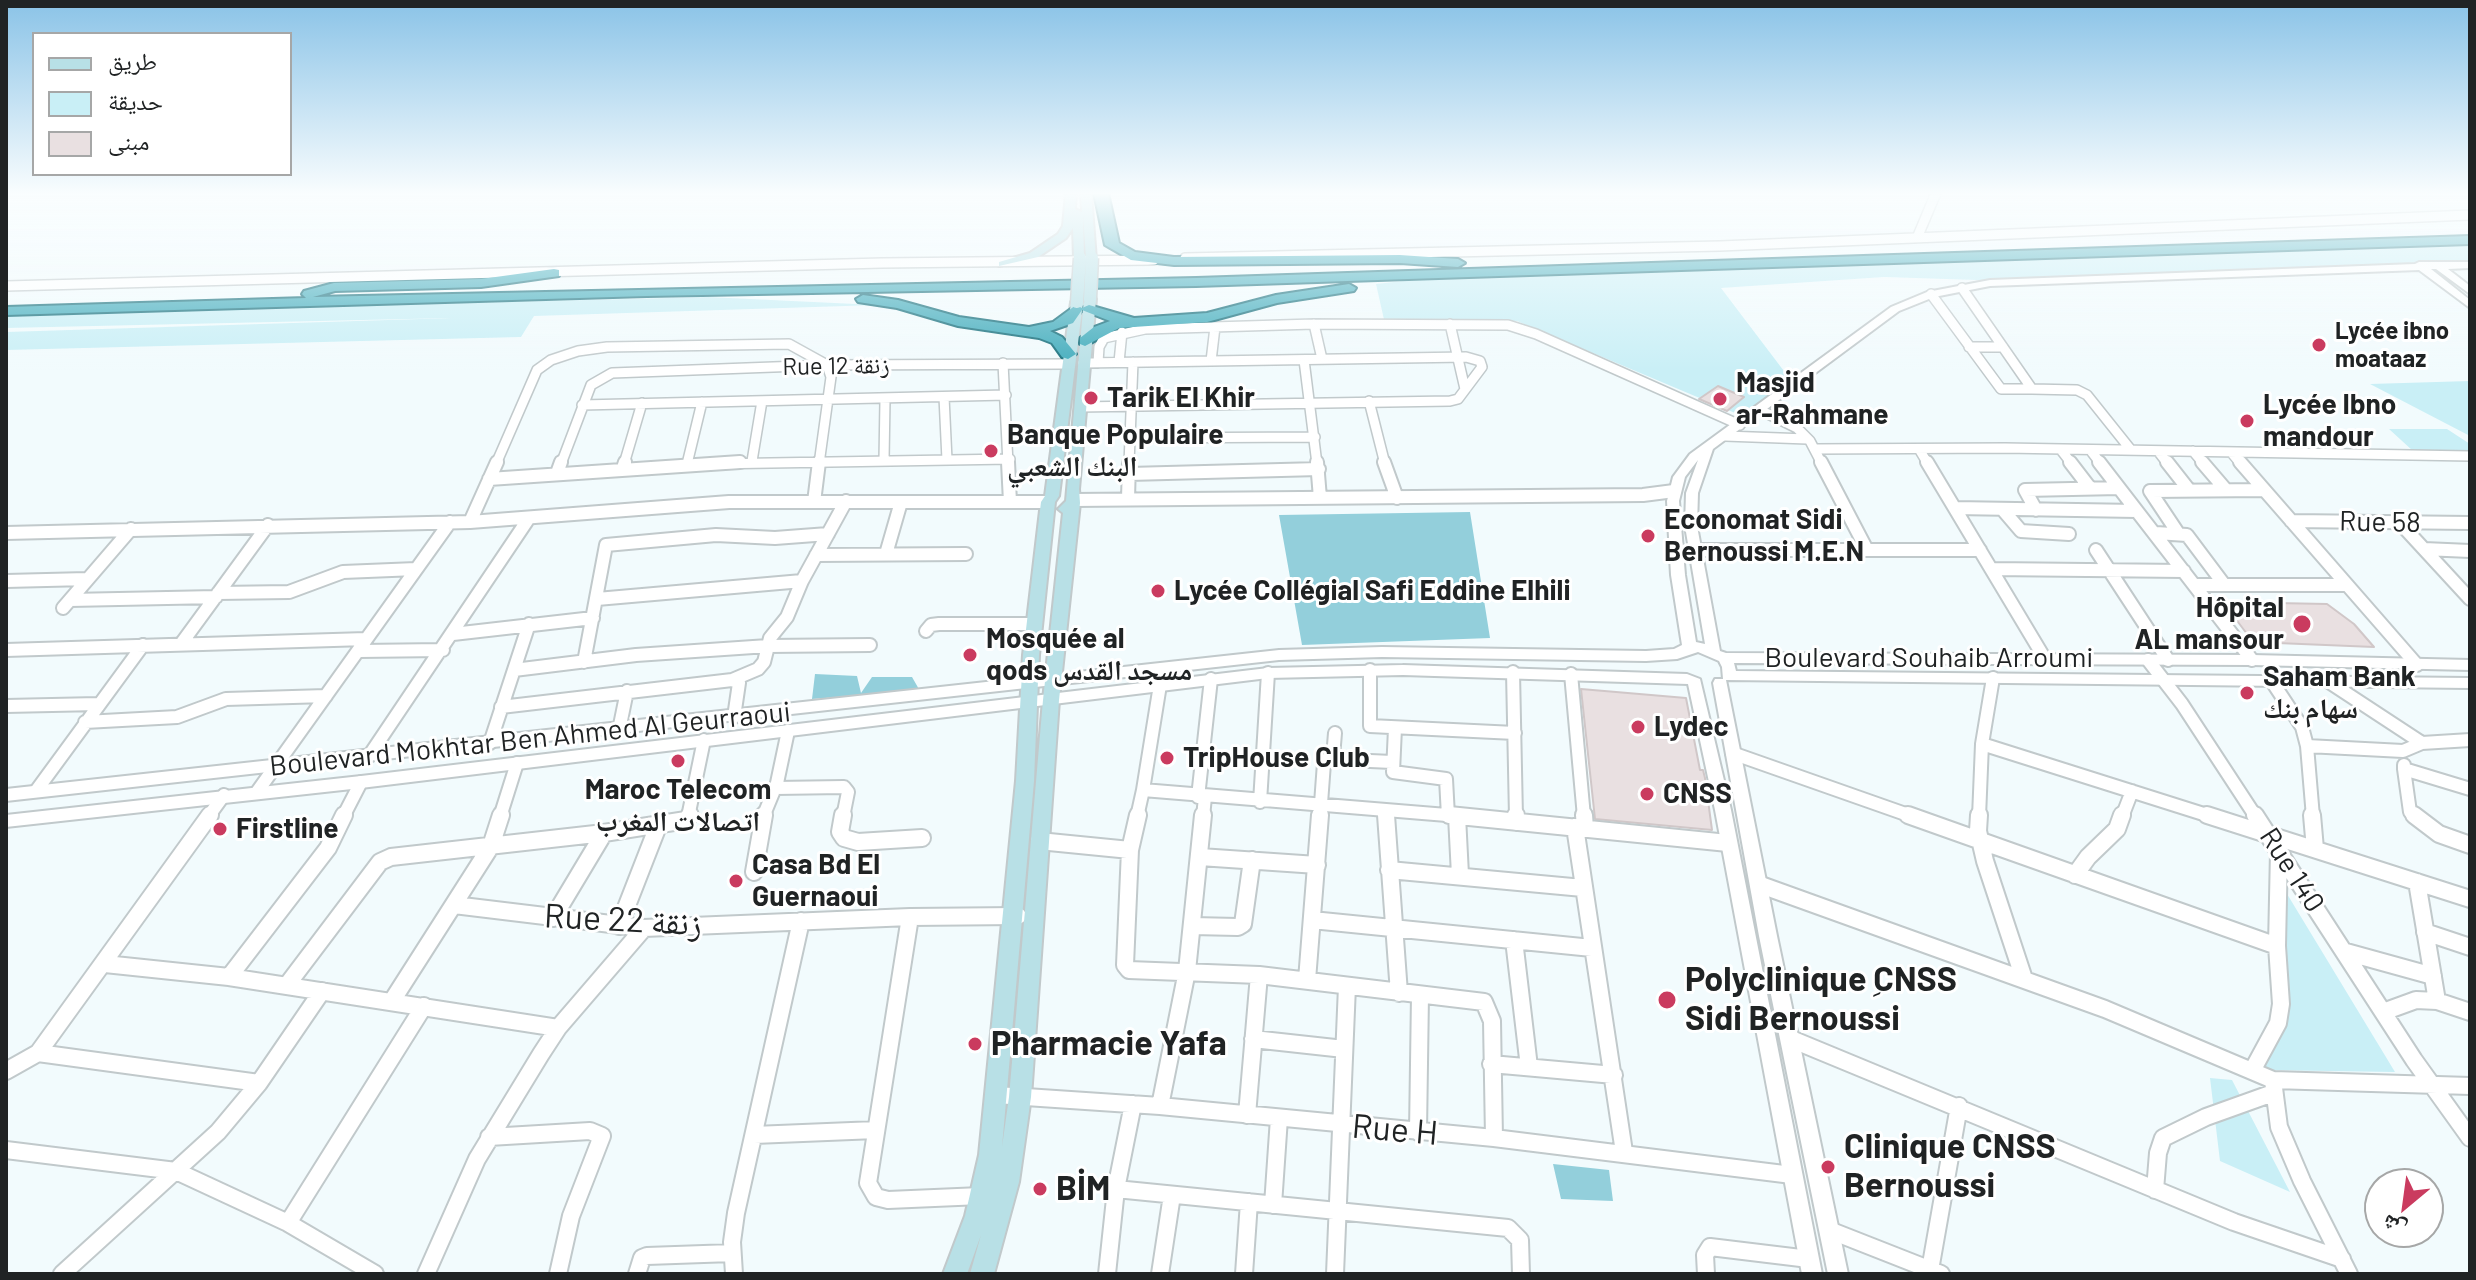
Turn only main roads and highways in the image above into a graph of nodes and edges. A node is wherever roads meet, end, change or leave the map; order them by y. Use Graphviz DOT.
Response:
graph roads {
  1 [pos="1037,253"];
  2 [pos="1085,253"];
  3 [pos="1086,253"];
  4 [pos="1121,253"];
  5 [pos="1819,253"];
  6 [pos="2093,253"];
  7 [pos="1086,258"];
  8 [pos="1003,264"];
  9 [pos="1466,264"];
  10 [pos="1582,270"];
  11 [pos="554,273"];
  12 [pos="1196,282"];
  13 [pos="1002,285"];
  14 [pos="647,292"];
  15 [pos="309,294"];
  16 [pos="6,301"];
  17 [pos="1083,305"];
  18 [pos="6,311"];
  19 [pos="1073,350"];
  20 [pos="1049,501"];
  21 [pos="1072,501"];
  22 [pos="955,1274"];
  23 [pos="982,1274"];
  1 -- 8 [label="main road"];
  2 -- 7 [label="main road"];
  3 -- 7 [label="main road"];
  4 -- 9 [label="highway"];
  5 -- 9 [label="highway"];
  6 -- 10 [label="highway"];
  7 -- 17 [label="main road, bridge"];
  9 -- 15 [label="highway"];
  10 -- 12 [label="highway"];
  10 -- 19 [label="highway"];
  11 -- 15 [label="highway"];
  12 -- 13 [label="highway"];
  12 -- 17 [label="highway"];
  13 -- 14 [label="highway"];
  13 -- 17 [label="highway"];
  14 -- 18 [label="highway"];
  14 -- 19 [label="highway"];
  15 -- 16 [label="highway"];
  17 -- 19 [label="main road"];
  19 -- 20 [label="main road"];
  19 -- 21 [label="main road"];
  20 -- 21 [label="main road"];
  20 -- 22 [label="main road"];
  21 -- 23 [label="main road"];
}
